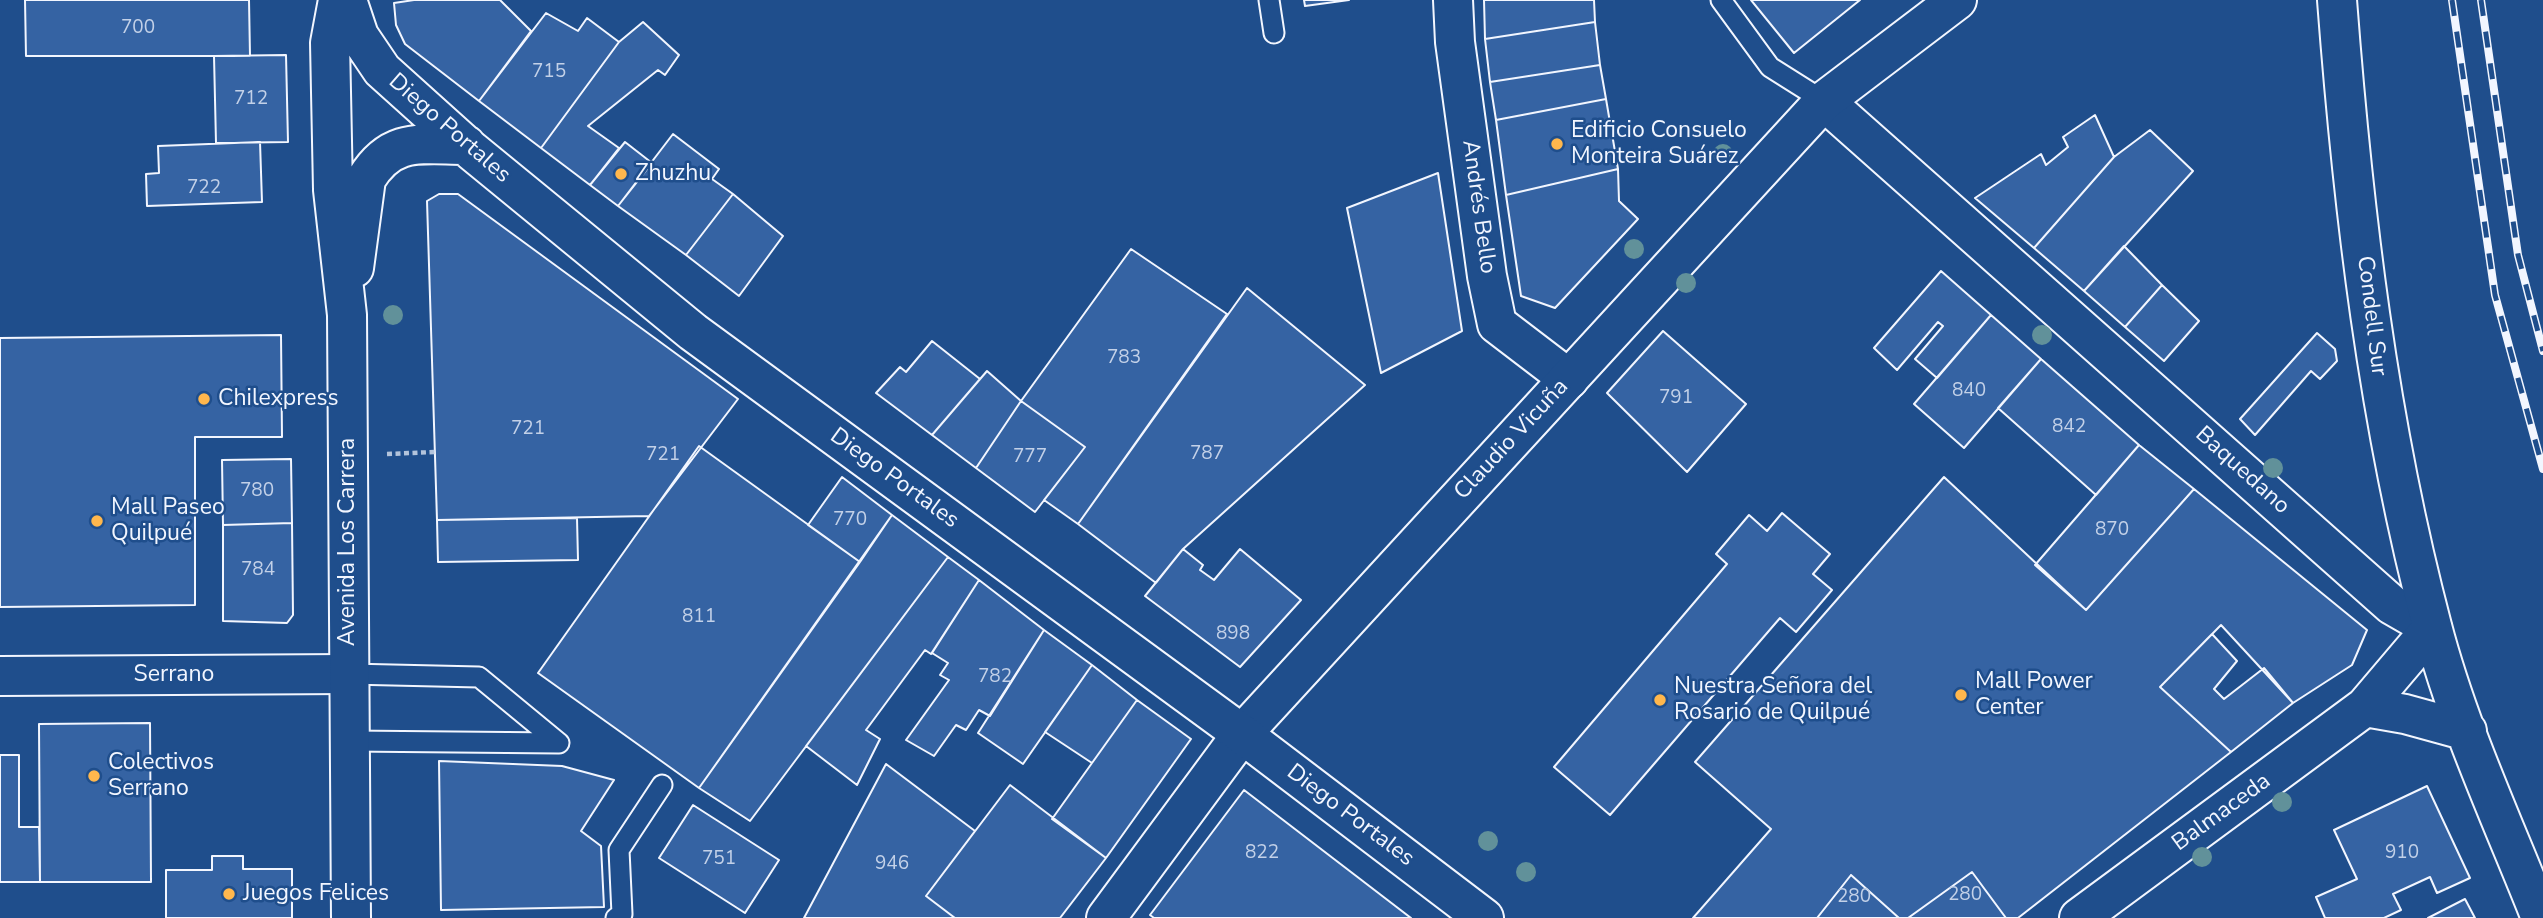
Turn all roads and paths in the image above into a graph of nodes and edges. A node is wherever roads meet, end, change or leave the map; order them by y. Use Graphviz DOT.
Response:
graph roads {
  1 [pos="338,0"];
  2 [pos="347,0"];
  3 [pos="1269,0"];
  4 [pos="1453,0"];
  5 [pos="1721,0"];
  6 [pos="1957,0"];
  7 [pos="2338,13"];
  8 [pos="1274,33"];
  9 [pos="1824,102"];
  10 [pos="466,145"];
  11 [pos="347,315"];
  12 [pos="1569,379"];
  13 [pos="2432,628"];
  14 [pos="349,674"];
  15 [pos="0,676"];
  16 [pos="2365,707"];
  17 [pos="2467,731"];
  18 [pos="1242,734"];
  19 [pos="350,741"];
  20 [pos="662,785"];
  21 [pos="351,918"];
  22 [pos="616,918"];
  23 [pos="1106,918"];
  24 [pos="1485,918"];
  25 [pos="2079,918"];
  26 [pos="2541,918"];
  1 -- 11 [label="street, Avenida Los Carrera"];
  2 -- 10 [label="street, Diego Portales"];
  3 -- 8 [label="lane"];
  4 -- 12 [label="street, Andrés Bello"];
  5 -- 9 [label="lane"];
  6 -- 9 [label="street, Claudio Vicuña"];
  7 -- 13 [label="street, Condell Sur"];
  9 -- 12 [label="street, Claudio Vicuña"];
  9 -- 13 [label="street, Baquedano"];
  10 -- 11 [label="street"];
  10 -- 18 [label="street, Diego Portales"];
  11 -- 14 [label="street, Avenida Los Carrera"];
  12 -- 18 [label="street, Claudio Vicuña"];
  13 -- 16 [label="street, Balmaceda"];
  13 -- 17 [label="street"];
  14 -- 15 [label="street, Serrano"];
  14 -- 19 [label="street, Avenida Los Carrera"];
  14 -- 19 [label="lane"];
  16 -- 17 [label="street"];
  16 -- 25 [label="street, Balmaceda"];
  17 -- 26 [label="street"];
  18 -- 23 [label="street, Claudio Vicuña"];
  18 -- 24 [label="street, Diego Portales"];
  19 -- 21 [label="street, Avenida Los Carrera"];
  20 -- 22 [label="lane"];
}
